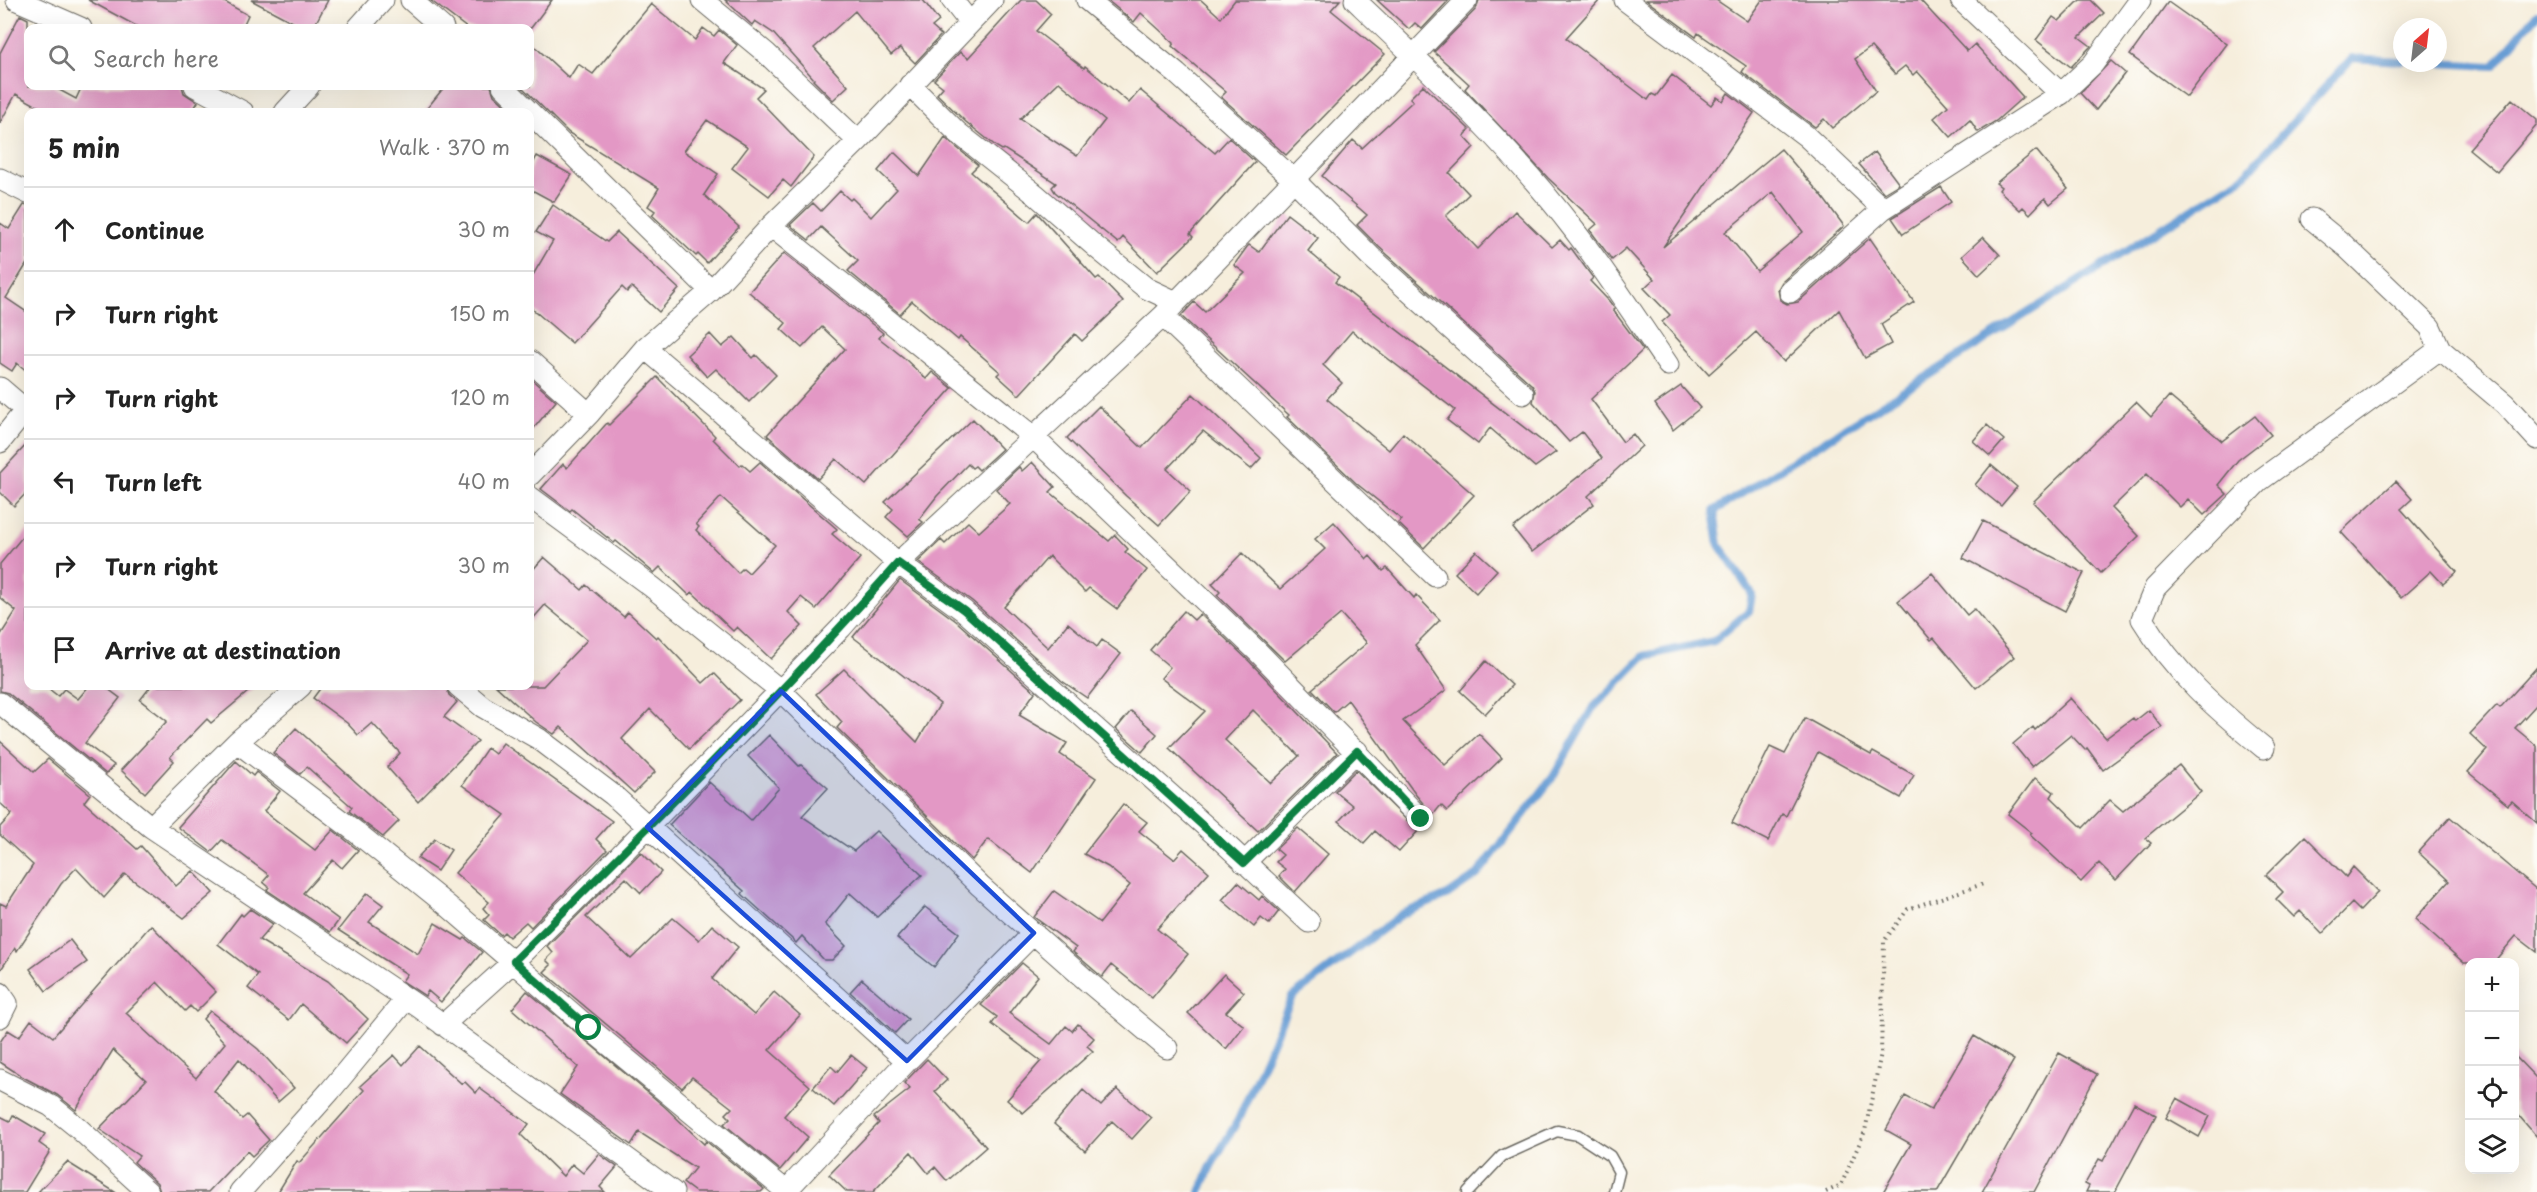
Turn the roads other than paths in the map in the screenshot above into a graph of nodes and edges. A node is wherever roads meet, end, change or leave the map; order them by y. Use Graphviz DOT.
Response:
graph roads {
  1 [pos="16,0"];
  2 [pos="383,0"];
  3 [pos="411,0"];
  4 [pos="702,0"];
  5 [pos="952,0"];
  6 [pos="993,0"];
  7 [pos="1087,0"];
  8 [pos="1354,0"];
  9 [pos="1467,0"];
  10 [pos="1625,0"];
  11 [pos="1961,0"];
  12 [pos="2140,0"];
  13 [pos="970,23"];
  14 [pos="72,24"];
  15 [pos="362,24"];
  16 [pos="438,24"];
  17 [pos="1413,55"];
  18 [pos="910,85"];
  19 [pos="202,90"];
  20 [pos="305,90"];
  21 [pos="507,90"];
  22 [pos="2061,94"];
  23 [pos="236,108"];
  24 [pos="289,108"];
  25 [pos="525,108"];
  26 [pos="534,117"];
  27 [pos="858,141"];
  28 [pos="0,179"];
  29 [pos="1294,180"];
  30 [pos="24,191"];
  31 [pos="1883,208"];
  32 [pos="2312,219"];
  33 [pos="771,226"];
  34 [pos="711,291"];
  35 [pos="1790,292"];
  36 [pos="1170,309"];
  37 [pos="645,348"];
  38 [pos="2440,349"];
  39 [pos="534,365"];
  40 [pos="1668,365"];
  41 [pos="0,388"];
  42 [pos="1523,394"];
  43 [pos="24,408"];
  44 [pos="24,414"];
  45 [pos="589,414"];
  46 [pos="1032,436"];
  47 [pos="2537,439"];
  48 [pos="0,442"];
  49 [pos="534,470"];
  50 [pos="534,500"];
  51 [pos="898,563"];
  52 [pos="1435,576"];
  53 [pos="296,690"];
  54 [pos="463,690"];
  55 [pos="781,691"];
  56 [pos="0,703"];
  57 [pos="237,742"];
  58 [pos="2264,748"];
  59 [pos="1357,751"];
  60 [pos="1421,819"];
  61 [pos="151,827"];
  62 [pos="647,827"];
  63 [pos="1244,863"];
  64 [pos="1309,922"];
  65 [pos="1034,933"];
  66 [pos="514,961"];
  67 [pos="0,993"];
  68 [pos="406,999"];
  69 [pos="0,1017"];
  70 [pos="443,1025"];
  71 [pos="1167,1048"];
  72 [pos="907,1061"];
  73 [pos="0,1080"];
  74 [pos="786,1191"];
  75 [pos="148,1192"];
  76 [pos="240,1192"];
  77 [pos="673,1192"];
  78 [pos="1468,1192"];
  79 [pos="1614,1192"];
  1 -- 14 [label="street"];
  2 -- 15 [label="street"];
  3 -- 16 [label="street"];
  4 -- 27 [label="street"];
  5 -- 13 [label="street"];
  6 -- 13 [label="street"];
  7 -- 29 [label="street"];
  8 -- 17 [label="street"];
  9 -- 17 [label="street"];
  10 -- 31 [label="street"];
  11 -- 22 [label="street"];
  12 -- 22 [label="street"];
  13 -- 18 [label="street"];
  17 -- 29 [label="street"];
  17 -- 40 [label="street"];
  18 -- 27 [label="street"];
  18 -- 36 [label="street"];
  19 -- 23 [label="street"];
  20 -- 24 [label="street"];
  21 -- 25 [label="street"];
  22 -- 31 [label="street"];
  26 -- 34 [label="street"];
  27 -- 33 [label="street"];
  28 -- 30 [label="street"];
  29 -- 36 [label="street"];
  29 -- 42 [label="street"];
  31 -- 35 [label="street"];
  32 -- 38 [label="street"];
  33 -- 34 [label="street"];
  33 -- 46 [label="street"];
  34 -- 37 [label="street"];
  36 -- 46 [label="street"];
  36 -- 52 [label="street"];
  37 -- 45 [label="street"];
  37 -- 51 [label="street"];
  38 -- 47 [label="street"];
  38 -- 58 [label="street"];
  39 -- 45 [label="street"];
  41 -- 43 [label="street"];
  44 -- 48 [label="street"];
  45 -- 49 [label="street"];
  46 -- 51 [label="street"];
  46 -- 59 [label="street"];
  50 -- 55 [label="street"];
  51 -- 55 [label="street"];
  51 -- 63 [label="street"];
  53 -- 57 [label="street"];
  54 -- 62 [label="street"];
  55 -- 62 [label="street"];
  55 -- 65 [label="street"];
  56 -- 61 [label="street"];
  57 -- 61 [label="street"];
  57 -- 66 [label="street"];
  59 -- 60 [label="street"];
  59 -- 63 [label="street"];
  61 -- 68 [label="street"];
  62 -- 66 [label="street"];
  62 -- 72 [label="street"];
  63 -- 64 [label="street"];
  65 -- 71 [label="street"];
  65 -- 72 [label="street"];
  66 -- 70 [label="street"];
  66 -- 74 [label="street"];
  67 -- 69 [label="street"];
  68 -- 70 [label="street"];
  68 -- 76 [label="street"];
  70 -- 77 [label="street"];
  72 -- 74 [label="street"];
  73 -- 75 [label="street"];
  78 -- 79 [label="lane"];
}
